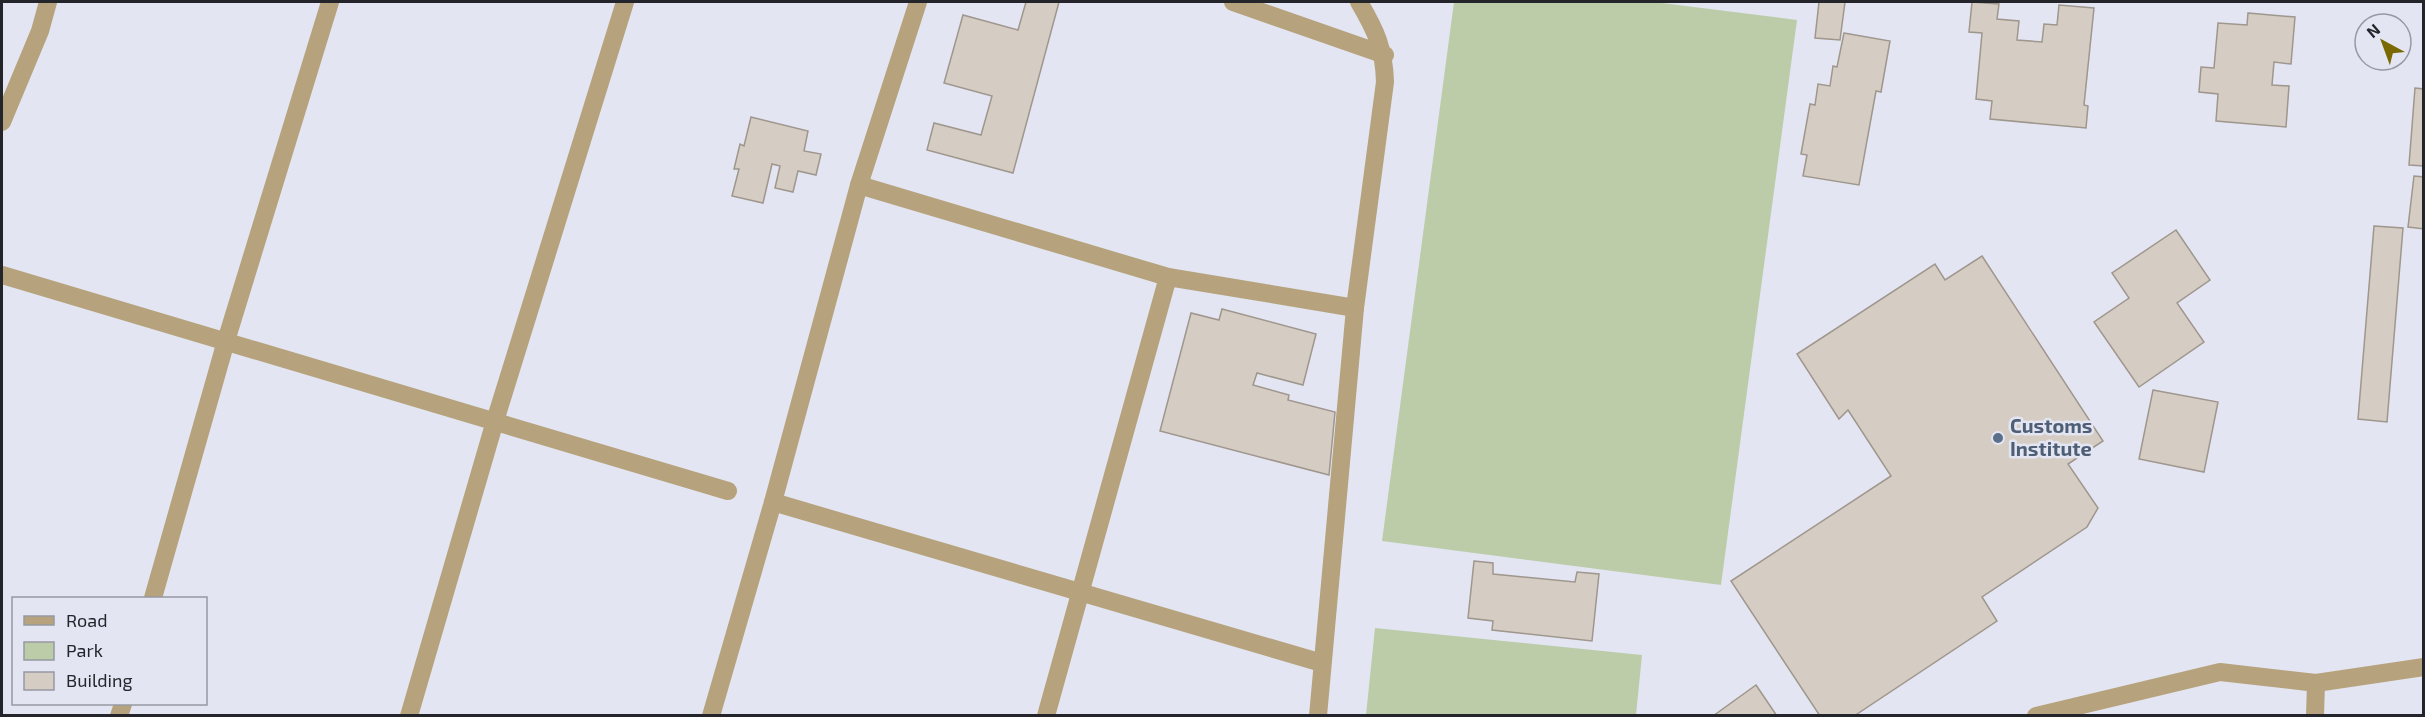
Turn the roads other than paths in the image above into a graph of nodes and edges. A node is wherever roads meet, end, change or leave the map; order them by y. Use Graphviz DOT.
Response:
graph roads {
  1 [pos="48,2"];
  2 [pos="330,2"];
  3 [pos="625,2"];
  4 [pos="918,2"];
  5 [pos="1233,2"];
  6 [pos="1359,2"];
  7 [pos="1385,55"];
  8 [pos="2,122"];
  9 [pos="859,184"];
  10 [pos="2,274"];
  11 [pos="1168,277"];
  12 [pos="1355,308"];
  13 [pos="226,341"];
  14 [pos="495,421"];
  15 [pos="728,491"];
  16 [pos="773,502"];
  17 [pos="1081,590"];
  18 [pos="153,597"];
  19 [pos="1322,663"];
  20 [pos="2424,668"];
  21 [pos="2316,683"];
  22 [pos="409,716"];
  23 [pos="711,716"];
  24 [pos="1046,716"];
  25 [pos="1318,716"];
  26 [pos="2036,716"];
  27 [pos="2314,716"];
  1 -- 8 [label="street"];
  2 -- 13 [label="street"];
  3 -- 14 [label="street"];
  4 -- 9 [label="street"];
  5 -- 7 [label="street"];
  6 -- 7 [label="street"];
  7 -- 12 [label="street"];
  9 -- 11 [label="street"];
  9 -- 16 [label="street"];
  10 -- 13 [label="street"];
  11 -- 12 [label="street"];
  11 -- 17 [label="street"];
  12 -- 19 [label="street"];
  13 -- 14 [label="street"];
  13 -- 18 [label="street"];
  14 -- 15 [label="street"];
  14 -- 22 [label="street"];
  16 -- 17 [label="street"];
  16 -- 23 [label="street"];
  17 -- 19 [label="street"];
  17 -- 24 [label="street"];
  19 -- 25 [label="street"];
  20 -- 21 [label="street"];
  21 -- 26 [label="street"];
  21 -- 27 [label="street"];
}
